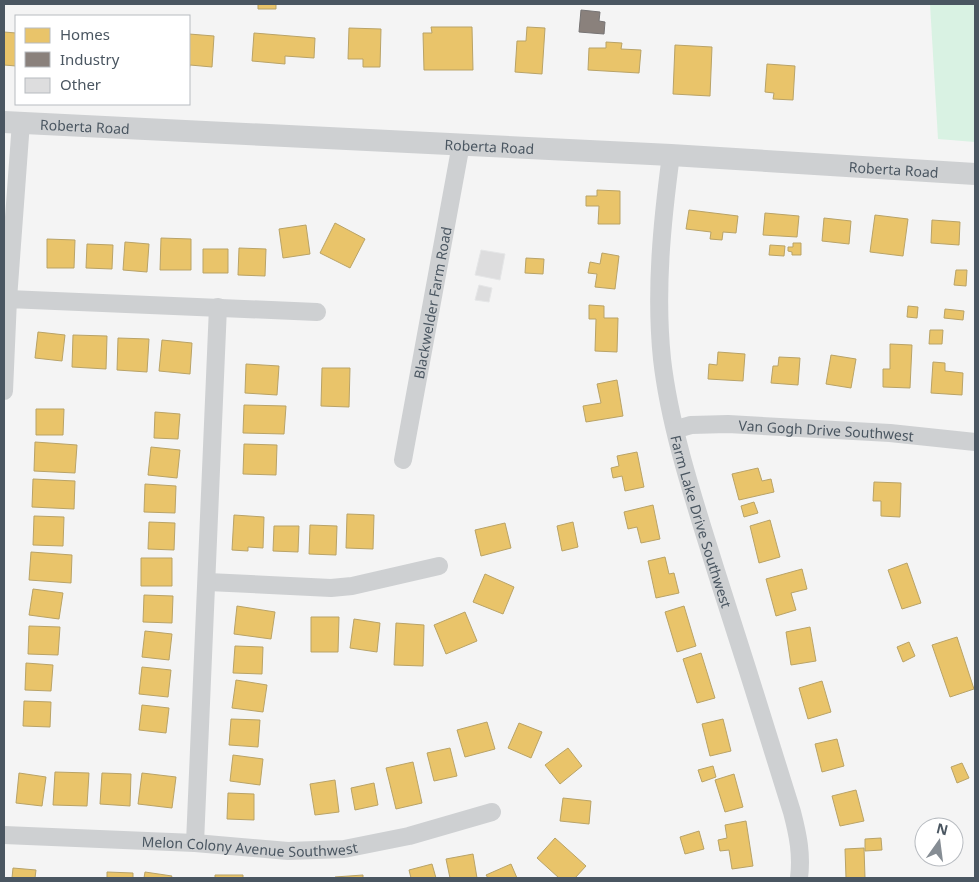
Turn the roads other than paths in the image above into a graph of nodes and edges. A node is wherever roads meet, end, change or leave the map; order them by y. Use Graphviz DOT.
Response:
graph roads {
  1 [pos="12,122"];
  2 [pos="461,144"];
  3 [pos="672,155"];
  4 [pos="975,174"];
  5 [pos="6,299"];
  6 [pos="218,308"];
  7 [pos="317,312"];
  8 [pos="4,391"];
  9 [pos="677,429"];
  10 [pos="975,442"];
  11 [pos="403,460"];
  12 [pos="439,566"];
  13 [pos="208,582"];
  14 [pos="492,812"];
  15 [pos="4,835"];
  16 [pos="195,843"];
  17 [pos="799,878"];
  1 -- 2 [label="street, Roberta Road"];
  1 -- 5 [label="street"];
  2 -- 3 [label="street, Roberta Road"];
  2 -- 11 [label="street, Blackwelder Farm Road"];
  3 -- 4 [label="street, Roberta Road"];
  3 -- 9 [label="street, Farm Lake Drive Southwest"];
  5 -- 6 [label="street"];
  5 -- 8 [label="street"];
  6 -- 7 [label="street"];
  6 -- 13 [label="street"];
  9 -- 10 [label="street, Van Gogh Drive Southwest"];
  9 -- 17 [label="street, Farm Lake Drive Southwest"];
  12 -- 13 [label="street"];
  13 -- 16 [label="street"];
  14 -- 16 [label="street, Melon Colony Avenue Southwest"];
  15 -- 16 [label="street, Melon Colony Avenue Southwest"];
}
